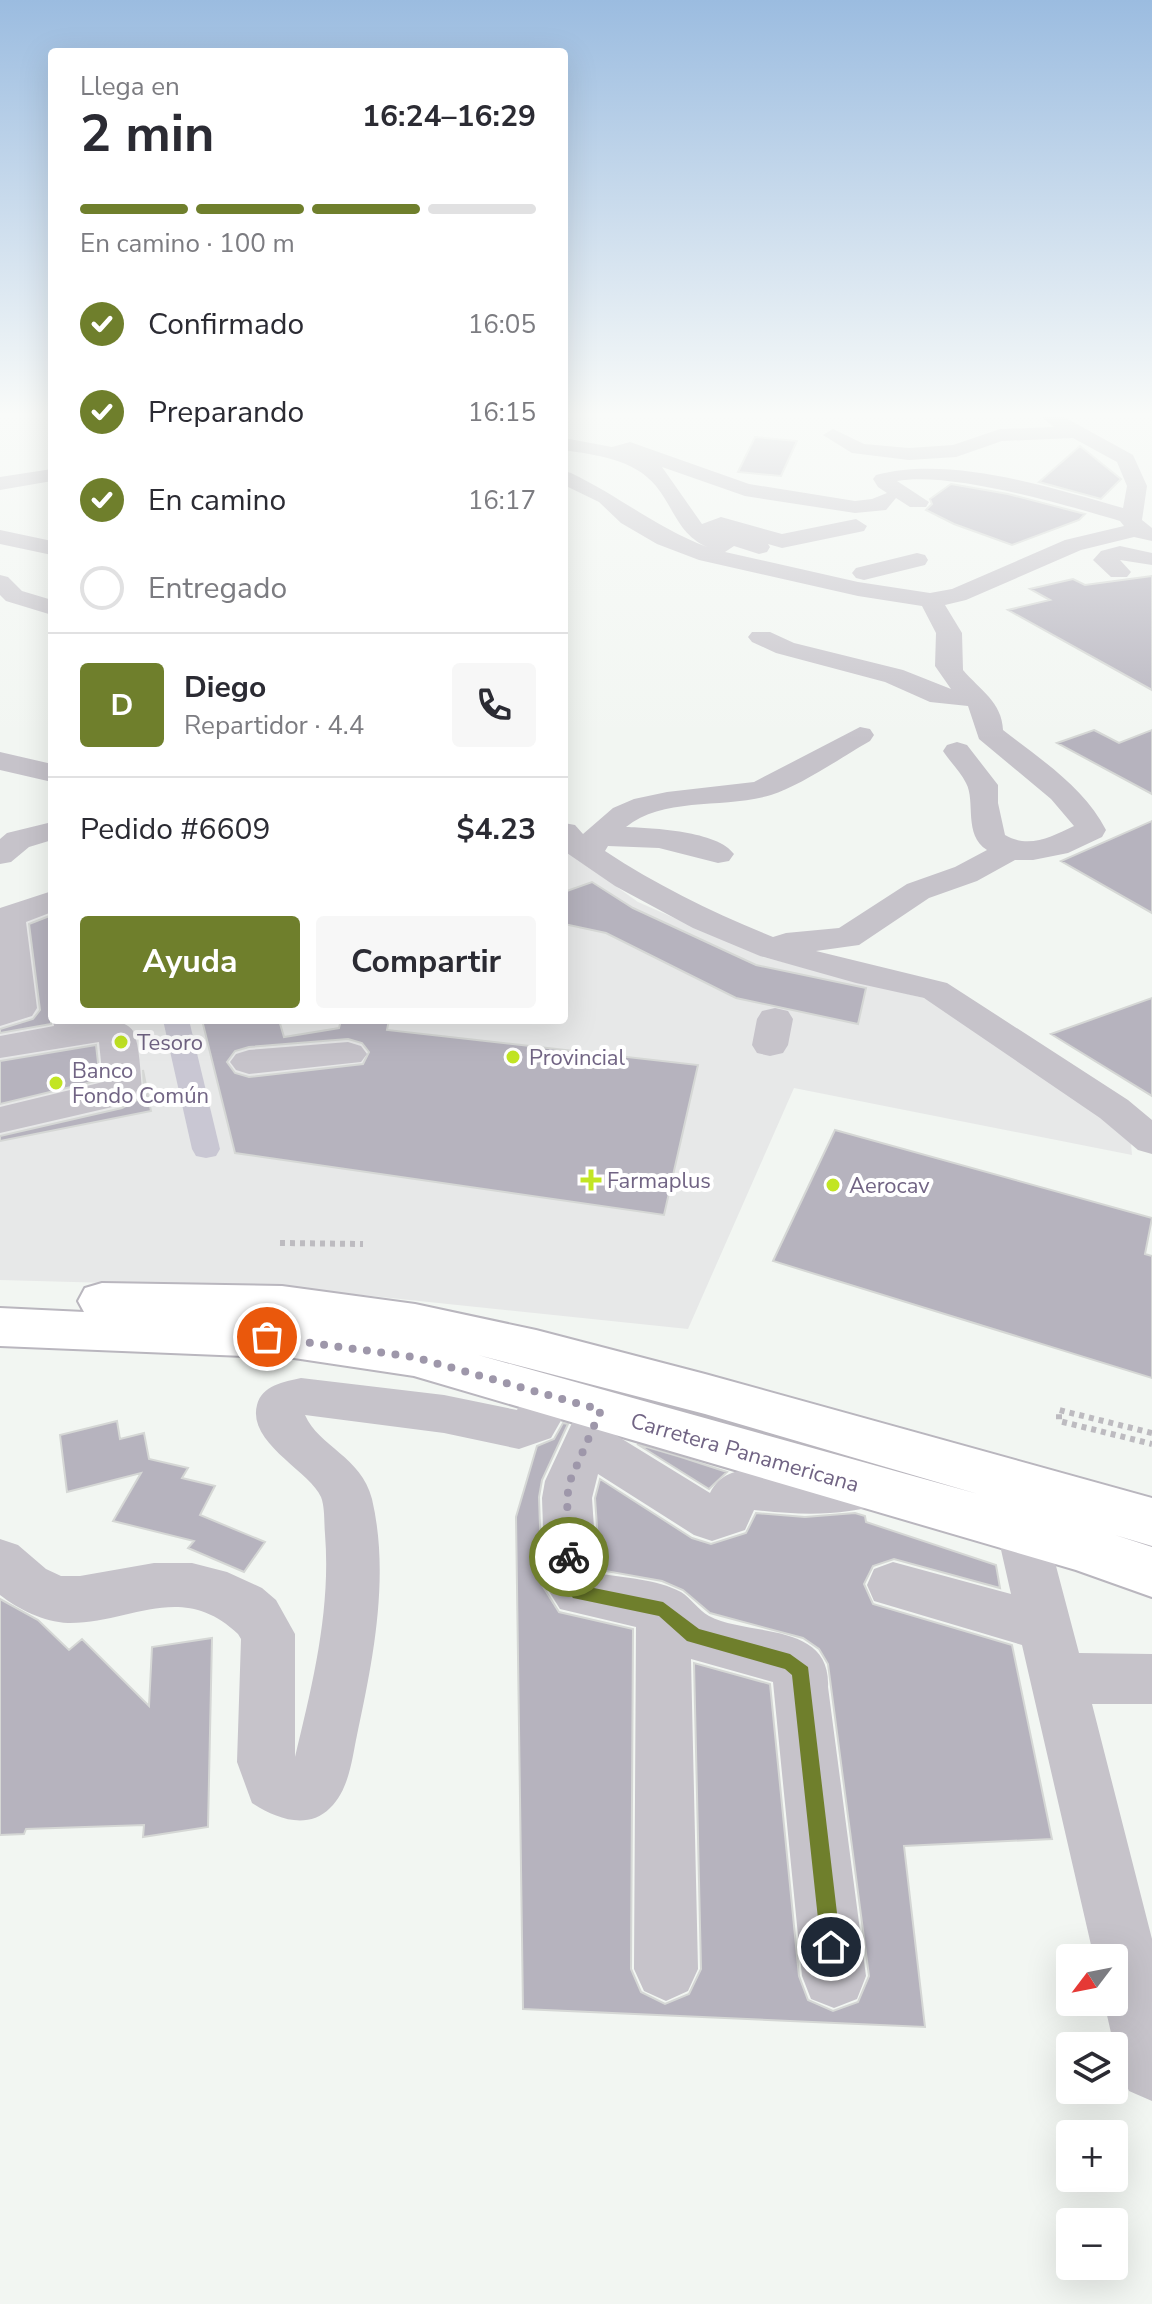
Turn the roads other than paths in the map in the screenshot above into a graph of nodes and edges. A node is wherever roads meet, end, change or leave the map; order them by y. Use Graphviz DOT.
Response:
graph roads {
  1 [pos="640,525"];
  2 [pos="688,525"];
  3 [pos="719,525"];
  4 [pos="723,525"];
  5 [pos="856,526"];
  6 [pos="1140,527"];
  7 [pos="0,537"];
  8 [pos="48,547"];
  9 [pos="1152,559"];
  10 [pos="917,560"];
  11 [pos="1119,572"];
  12 [pos="864,573"];
  13 [pos="800,575"];
  14 [pos="991,581"];
  15 [pos="0,582"];
  16 [pos="930,600"];
  17 [pos="48,607"];
  18 [pos="761,637"];
  19 [pos="978,699"];
  20 [pos="860,735"];
  21 [pos="957,751"];
  22 [pos="0,761"];
  23 [pos="48,772"];
  24 [pos="48,832"];
  25 [pos="583,841"];
  26 [pos="1009,850"];
  27 [pos="718,854"];
  28 [pos="0,855"];
  29 [pos="48,902"];
  30 [pos="772,949"];
  31 [pos="72,1027"];
  32 [pos="11,1028"];
  33 [pos="348,1054"];
  34 [pos="249,1062"];
  35 [pos="0,1120"];
  36 [pos="1152,1141"];
  37 [pos="0,1301"];
  38 [pos="0,1327"];
  39 [pos="580,1416"];
  40 [pos="870,1487"];
  41 [pos="1152,1498"];
  42 [pos="1094,1505"];
  43 [pos="1152,1522"];
  44 [pos="1025,1543"];
  45 [pos="0,1561"];
  46 [pos="1152,1572"];
  47 [pos="893,1585"];
  48 [pos="663,1609"];
  49 [pos="1022,1621"];
  50 [pos="1058,1678"];
  51 [pos="1152,1679"];
  52 [pos="1052,1766"];
  53 [pos="666,1969"];
  54 [pos="834,1976"];
  55 [pos="1152,2068"];
  1 -- 13 [label="street"];
  2 -- 13 [label="street"];
  3 -- 12 [label="street"];
  4 -- 5 [label="street"];
  6 -- 14 [label="street"];
  7 -- 8 [label="street"];
  9 -- 11 [label="street"];
  10 -- 12 [label="street"];
  12 -- 14 [label="street"];
  13 -- 16 [label="street"];
  14 -- 16 [label="street"];
  15 -- 17 [label="street"];
  16 -- 19 [label="street"];
  18 -- 19 [label="street"];
  19 -- 26 [label="street"];
  20 -- 25 [label="street"];
  21 -- 26 [label="street"];
  22 -- 23 [label="street"];
  24 -- 28 [label="street"];
  25 -- 27 [label="street"];
  25 -- 30 [label="street"];
  26 -- 30 [label="street"];
  29 -- 32 [label="street"];
  30 -- 36 [label="street"];
  31 -- 32 [label="street"];
  31 -- 35 [label="street"];
  33 -- 34 [label="street"];
  37 -- 42 [label="main road, Carretera Panamericana"];
  38 -- 39 [label="main road, Carretera Panamericana"];
  39 -- 40 [label="main road, Carretera Panamericana"];
  39 -- 40 [label="street"];
  39 -- 45 [label="street"];
  39 -- 48 [label="street"];
  40 -- 44 [label="main road, Carretera Panamericana"];
  41 -- 42 [label="street"];
  42 -- 43 [label="main road, Carretera Panamericana"];
  44 -- 46 [label="main road, Carretera Panamericana"];
  44 -- 49 [label="street"];
  44 -- 50 [label="street"];
  47 -- 49 [label="street"];
  48 -- 53 [label="street"];
  48 -- 54 [label="street"];
  49 -- 52 [label="street"];
  50 -- 51 [label="street"];
  50 -- 55 [label="street"];
}
